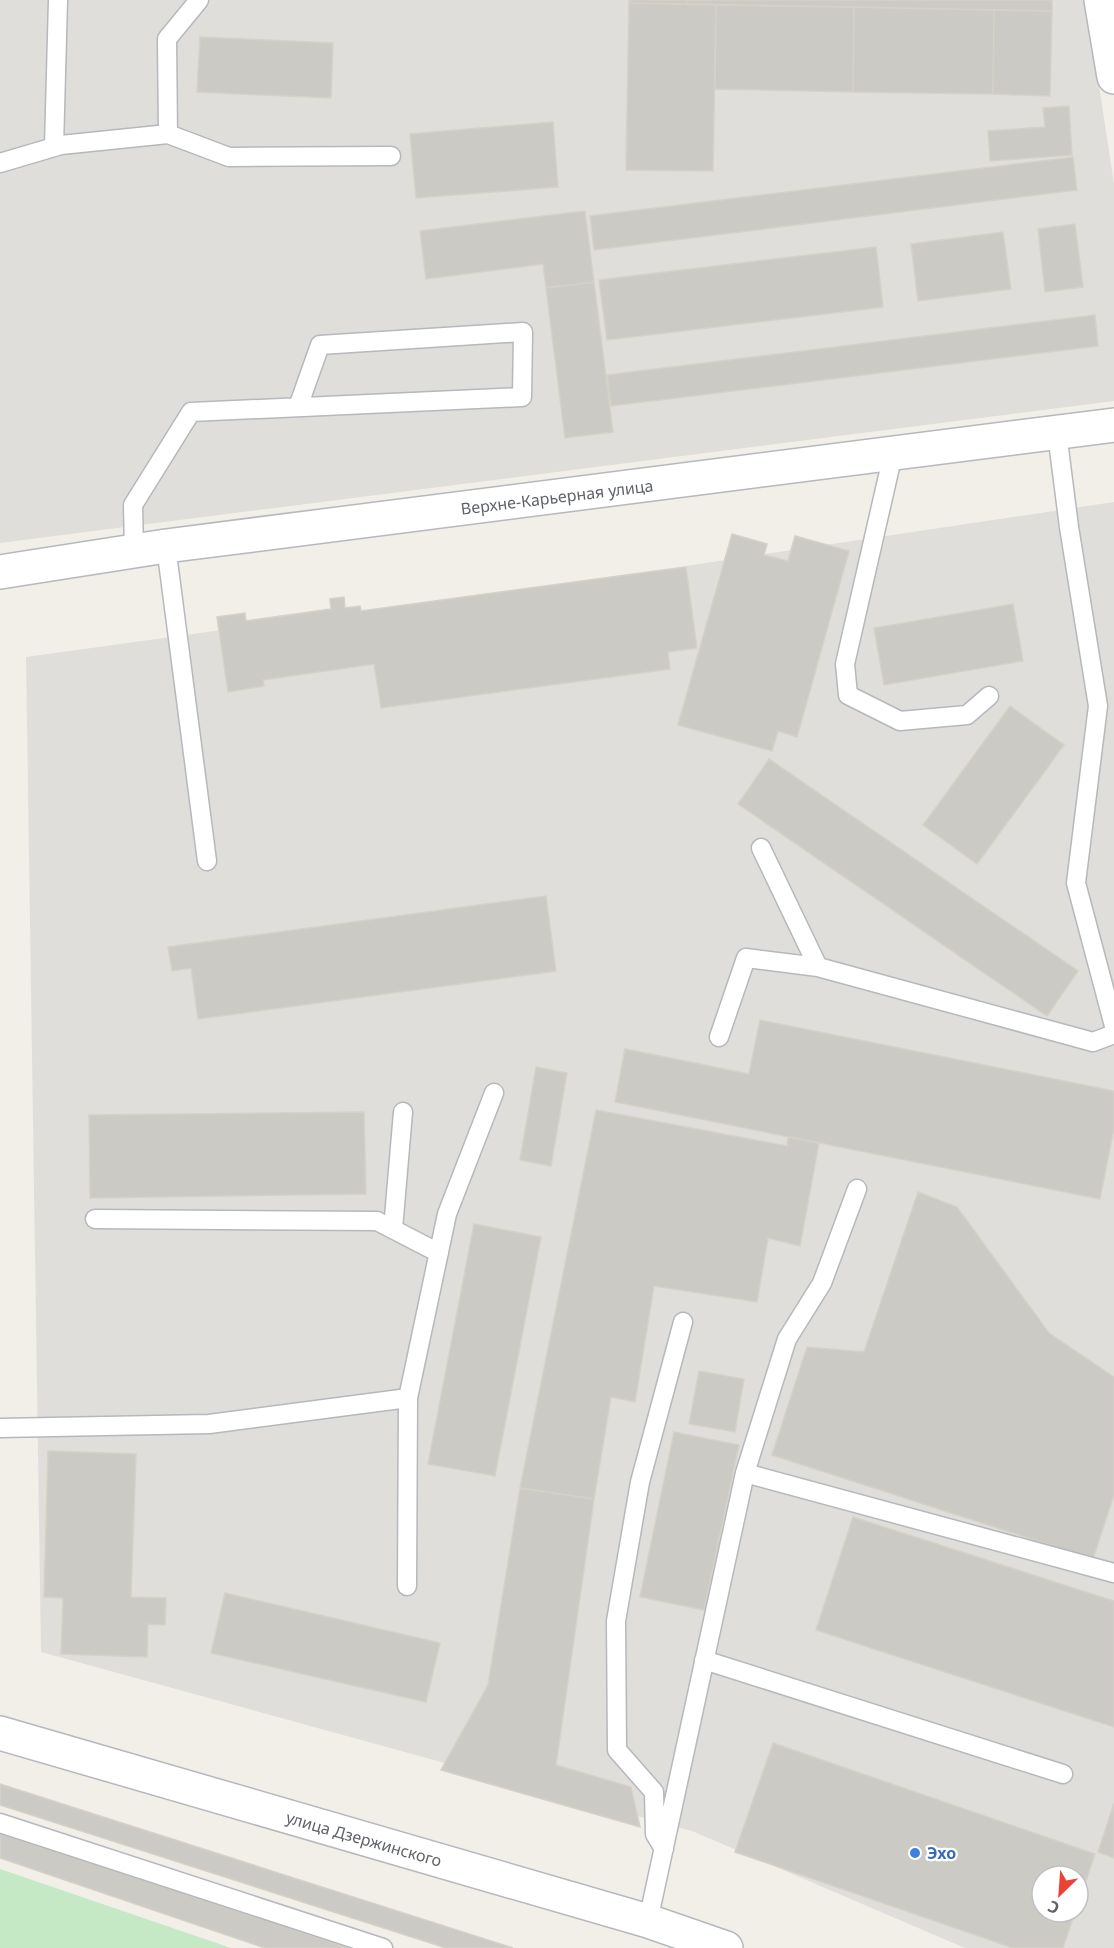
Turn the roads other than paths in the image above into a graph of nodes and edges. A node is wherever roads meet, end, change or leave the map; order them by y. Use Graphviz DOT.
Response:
graph roads {
  1 [pos="58,0"];
  2 [pos="199,0"];
  3 [pos="1101,0"];
  4 [pos="1114,77"];
  5 [pos="168,134"];
  6 [pos="54,147"];
  7 [pos="390,156"];
  8 [pos="0,163"];
  9 [pos="298,407"];
  10 [pos="1114,425"];
  11 [pos="1057,433"];
  12 [pos="892,454"];
  13 [pos="166,546"];
  14 [pos="134,551"];
  15 [pos="0,572"];
  16 [pos="989,696"];
  17 [pos="761,848"];
  18 [pos="207,861"];
  19 [pos="818,967"];
  20 [pos="1114,1026"];
  21 [pos="1114,1034"];
  22 [pos="718,1037"];
  23 [pos="494,1093"];
  24 [pos="403,1112"];
  25 [pos="857,1189"];
  26 [pos="95,1219"];
  27 [pos="393,1229"];
  28 [pos="439,1253"];
  29 [pos="683,1322"];
  30 [pos="408,1398"];
  31 [pos="0,1428"];
  32 [pos="744,1473"];
  33 [pos="1114,1573"];
  34 [pos="407,1586"];
  35 [pos="704,1660"];
  36 [pos="0,1732"];
  37 [pos="1063,1774"];
  38 [pos="0,1823"];
  39 [pos="664,1849"];
  40 [pos="648,1922"];
  41 [pos="383,1948"];
  42 [pos="726,1948"];
  1 -- 6 [label="lane"];
  2 -- 5 [label="lane"];
  3 -- 4 [label="street"];
  5 -- 6 [label="lane"];
  5 -- 7 [label="lane"];
  6 -- 8 [label="lane"];
  9 -- 9 [label="lane"];
  9 -- 14 [label="lane"];
  10 -- 11 [label="street, Верхне-Карьерная улица"];
  11 -- 12 [label="street, Верхне-Карьерная улица"];
  11 -- 20 [label="lane"];
  12 -- 13 [label="street, Верхне-Карьерная улица"];
  12 -- 16 [label="lane"];
  13 -- 14 [label="street, Верхне-Карьерная улица"];
  13 -- 18 [label="lane"];
  14 -- 15 [label="street, Верхне-Карьерная улица"];
  17 -- 19 [label="lane"];
  19 -- 21 [label="lane"];
  19 -- 22 [label="lane"];
  23 -- 28 [label="lane"];
  24 -- 27 [label="lane"];
  25 -- 32 [label="lane"];
  26 -- 27 [label="lane"];
  27 -- 28 [label="lane"];
  28 -- 30 [label="lane"];
  29 -- 39 [label="lane"];
  30 -- 31 [label="lane"];
  30 -- 34 [label="lane"];
  32 -- 33 [label="lane"];
  32 -- 35 [label="lane"];
  35 -- 37 [label="lane"];
  35 -- 39 [label="lane"];
  36 -- 40 [label="street, улица Дзержинского"];
  38 -- 41 [label="lane"];
  39 -- 40 [label="lane"];
  40 -- 42 [label="street, улица Дзержинского"];
}
